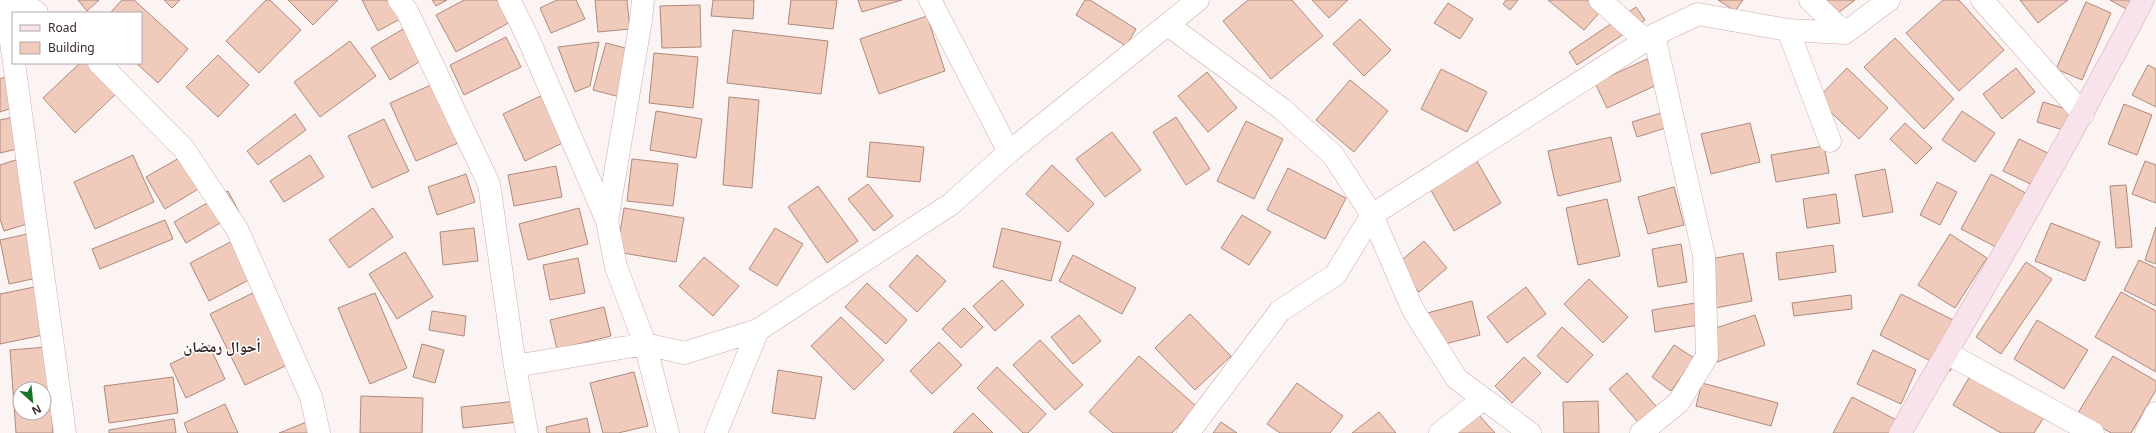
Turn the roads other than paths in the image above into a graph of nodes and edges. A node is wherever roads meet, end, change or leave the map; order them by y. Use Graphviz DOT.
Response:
graph roads {
  1 [pos="5,0"];
  2 [pos="21,0"];
  3 [pos="399,0"];
  4 [pos="509,0"];
  5 [pos="643,0"];
  6 [pos="930,0"];
  7 [pos="1198,0"];
  8 [pos="1600,0"];
  9 [pos="1810,0"];
  10 [pos="1889,0"];
  11 [pos="1982,0"];
  12 [pos="2142,0"];
  13 [pos="37,12"];
  14 [pos="1168,25"];
  15 [pos="1788,30"];
  16 [pos="1845,34"];
  17 [pos="1650,38"];
  18 [pos="12,49"];
  19 [pos="14,64"];
  20 [pos="100,64"];
  21 [pos="2083,114"];
  22 [pos="1830,141"];
  23 [pos="1009,152"];
  24 [pos="1372,215"];
  25 [pos="607,221"];
  26 [pos="758,330"];
  27 [pos="645,344"];
  28 [pos="1947,353"];
  29 [pos="515,366"];
  30 [pos="1483,399"];
  31 [pos="2156,413"];
  32 [pos="65,433"];
  33 [pos="319,433"];
  34 [pos="527,433"];
  35 [pos="668,433"];
  36 [pos="716,433"];
  37 [pos="1188,433"];
  38 [pos="1440,433"];
  39 [pos="1530,433"];
  40 [pos="1641,433"];
  41 [pos="1900,433"];
  42 [pos="2092,433"];
  43 [pos="2146,433"];
  1 -- 18 [label="street"];
  2 -- 13 [label="street"];
  3 -- 29 [label="street"];
  4 -- 25 [label="street"];
  5 -- 25 [label="street"];
  6 -- 23 [label="street"];
  7 -- 14 [label="street"];
  8 -- 17 [label="street"];
  9 -- 16 [label="street"];
  10 -- 16 [label="street"];
  11 -- 21 [label="street"];
  12 -- 21 [label="street"];
  14 -- 23 [label="street"];
  14 -- 24 [label="street"];
  15 -- 16 [label="street"];
  15 -- 17 [label="street"];
  15 -- 22 [label="street"];
  17 -- 24 [label="street"];
  17 -- 40 [label="street"];
  19 -- 32 [label="street"];
  20 -- 33 [label="street"];
  21 -- 28 [label="street"];
  23 -- 26 [label="street"];
  24 -- 30 [label="street"];
  24 -- 37 [label="street"];
  25 -- 27 [label="street"];
  26 -- 27 [label="street"];
  26 -- 36 [label="street"];
  27 -- 29 [label="street"];
  27 -- 35 [label="street"];
  28 -- 41 [label="street"];
  28 -- 42 [label="street"];
  29 -- 34 [label="street"];
  30 -- 38 [label="street"];
  30 -- 39 [label="street"];
  31 -- 43 [label="street"];
}
